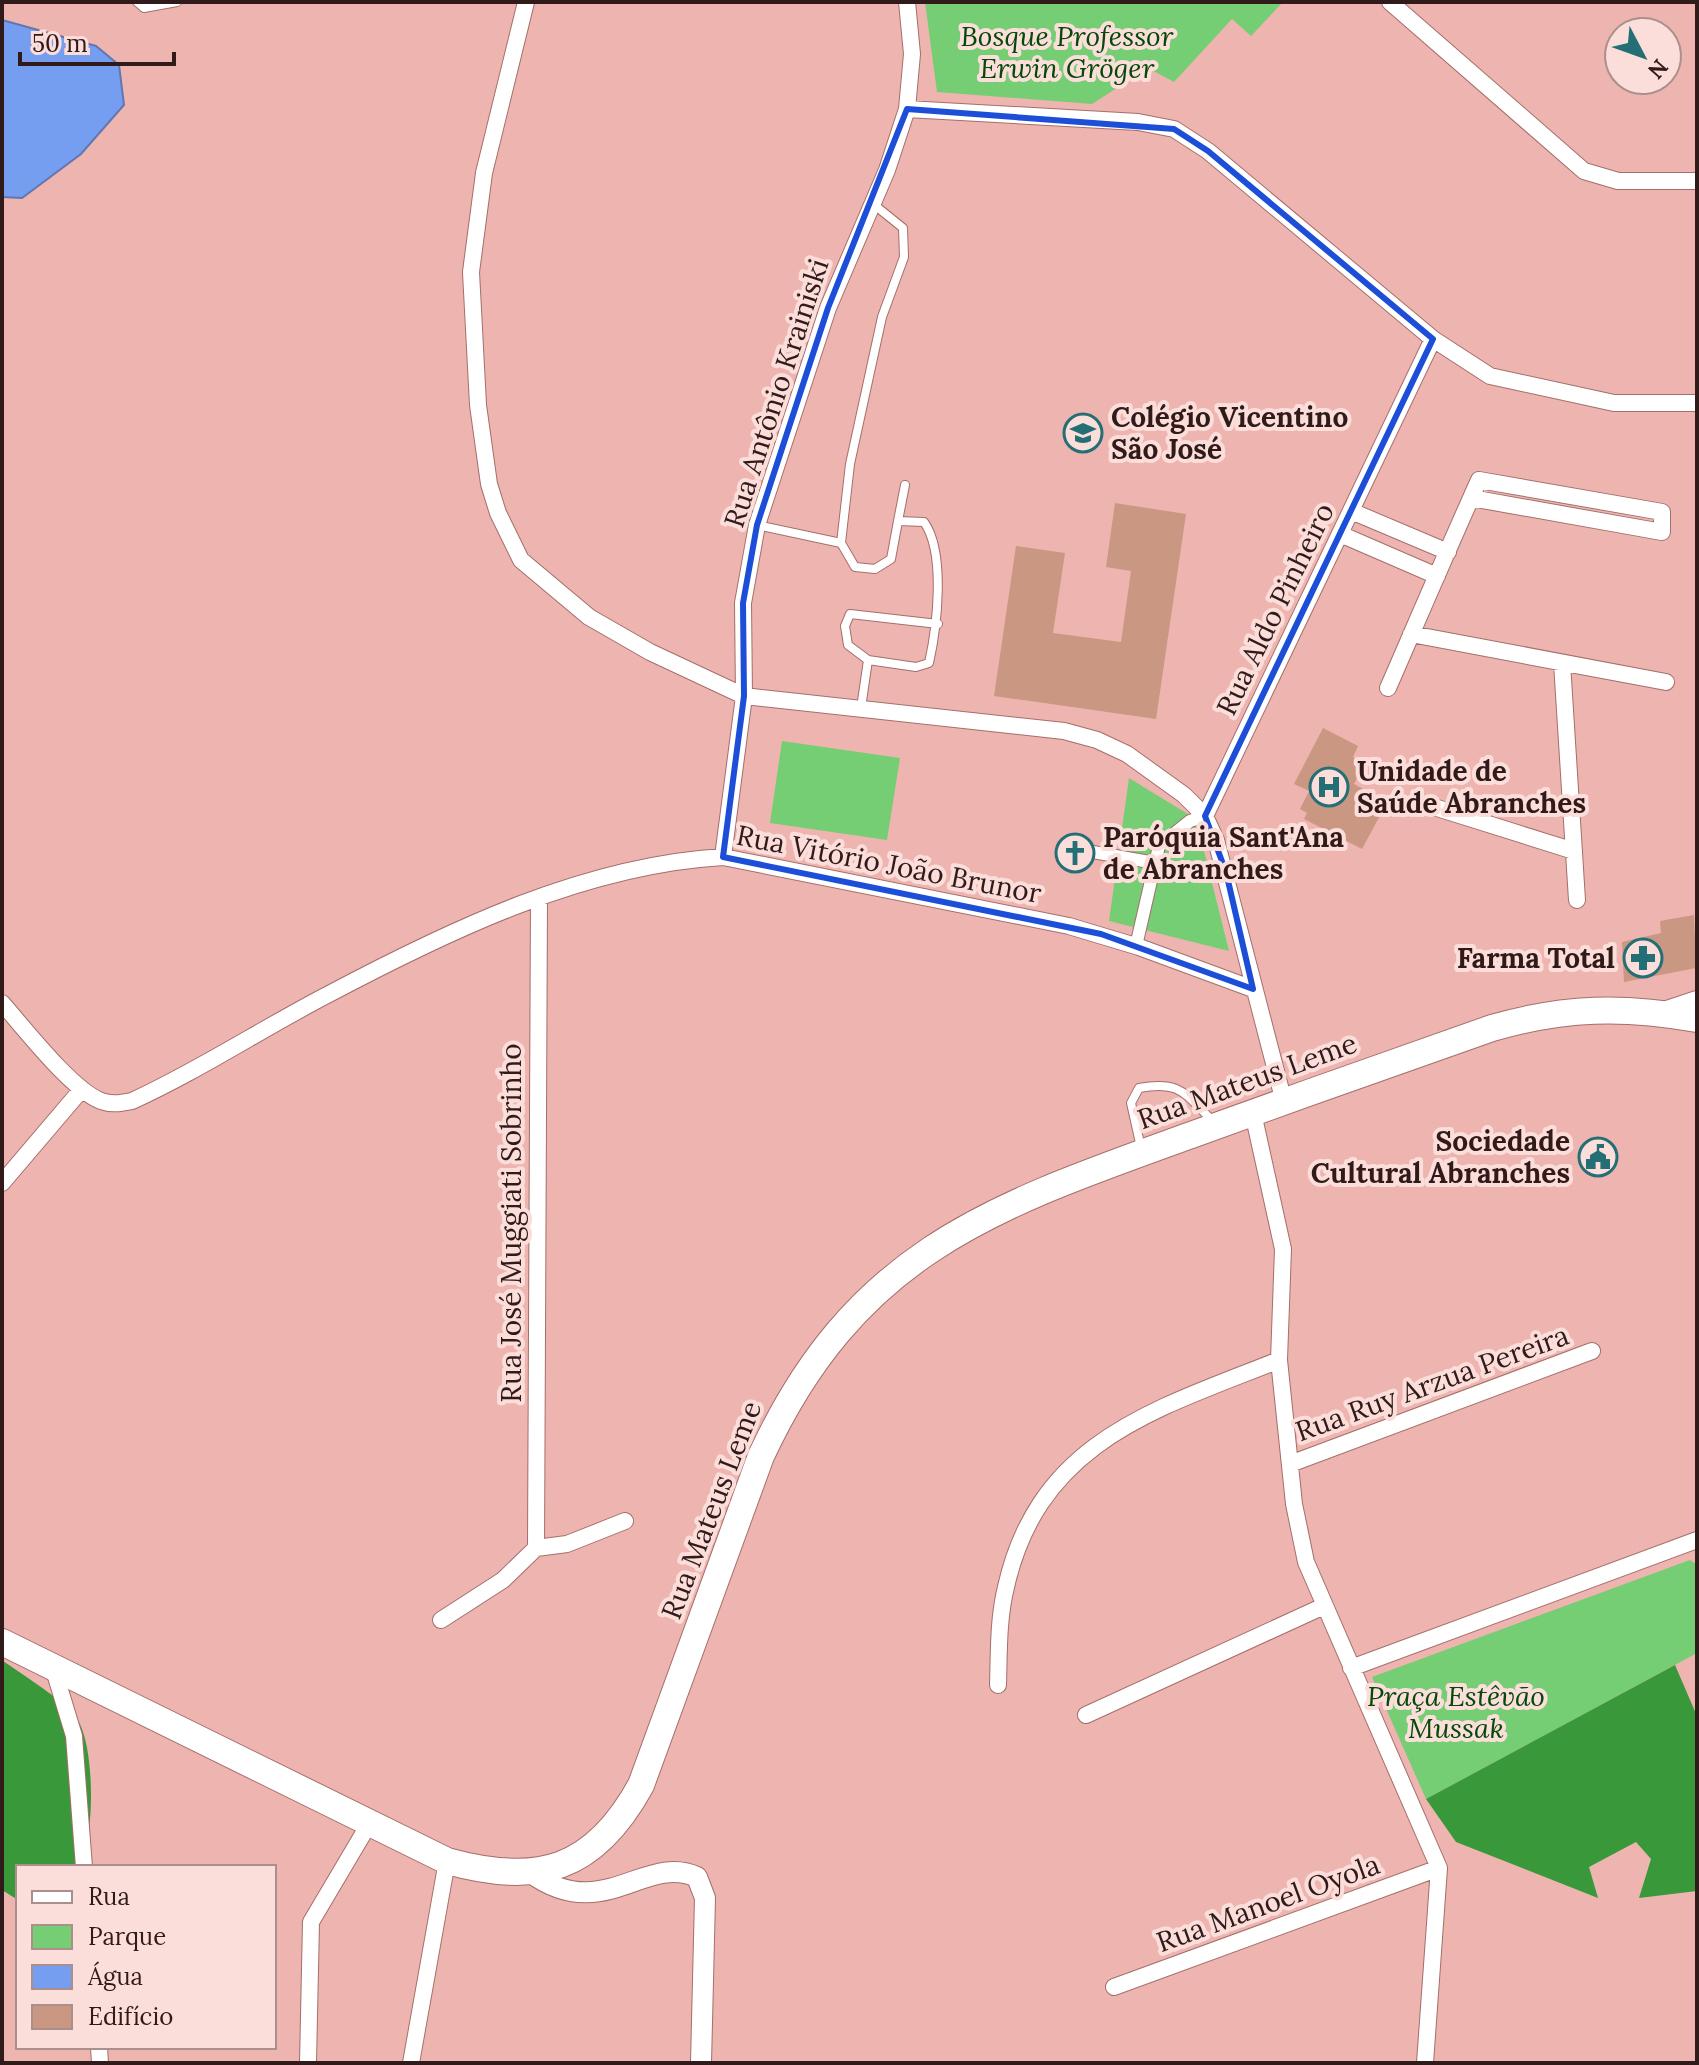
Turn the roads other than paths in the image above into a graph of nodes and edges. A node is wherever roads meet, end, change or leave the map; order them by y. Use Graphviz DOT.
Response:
graph roads {
  1 [pos="137,2"];
  2 [pos="177,2"];
  3 [pos="526,2"];
  4 [pos="907,2"];
  5 [pos="1390,2"];
  6 [pos="907,109"];
  7 [pos="1697,181"];
  8 [pos="872,202"];
  9 [pos="1433,339"];
  10 [pos="1697,403"];
  11 [pos="905,485"];
  12 [pos="1471,498"];
  13 [pos="1351,511"];
  14 [pos="898,521"];
  15 [pos="757,525"];
  16 [pos="1340,534"];
  17 [pos="841,543"];
  18 [pos="1448,552"];
  19 [pos="1437,576"];
  20 [pos="938,624"];
  21 [pos="1411,634"];
  22 [pos="868,660"];
  23 [pos="1562,663"];
  24 [pos="1666,682"];
  25 [pos="1388,688"];
  26 [pos="744,696"];
  27 [pos="861,708"];
  28 [pos="1434,807"];
  29 [pos="1205,816"];
  30 [pos="1574,851"];
  31 [pos="1093,852"];
  32 [pos="723,857"];
  33 [pos="1155,863"];
  34 [pos="539,899"];
  35 [pos="1577,900"];
  36 [pos="1136,946"];
  37 [pos="1253,989"];
  38 [pos="1697,1001"];
  39 [pos="2,1003"];
  40 [pos="1661,1013"];
  41 [pos="1697,1019"];
  42 [pos="82,1089"];
  43 [pos="1284,1102"];
  44 [pos="1253,1113"];
  45 [pos="1218,1126"];
  46 [pos="1142,1153"];
  47 [pos="2,1183"];
  48 [pos="1592,1351"];
  49 [pos="1279,1360"];
  50 [pos="1290,1464"];
  51 [pos="625,1521"];
  52 [pos="1697,1540"];
  53 [pos="536,1548"];
  54 [pos="1324,1606"];
  55 [pos="441,1620"];
  56 [pos="2,1642"];
  57 [pos="53,1667"];
  58 [pos="1351,1668"];
  59 [pos="998,1685"];
  60 [pos="1086,1715"];
  61 [pos="369,1824"];
  62 [pos="447,1861"];
  63 [pos="84,1865"];
  64 [pos="1439,1868"];
  65 [pos="531,1873"];
  66 [pos="1114,1987"];
  67 [pos="308,2063"];
  68 [pos="411,2063"];
  69 [pos="701,2063"];
  70 [pos="1425,2063"];
  1 -- 2 [label="lane"];
  3 -- 26 [label="street"];
  4 -- 6 [label="street, Rua Antônio Krainiski"];
  5 -- 7 [label="street"];
  6 -- 8 [label="street, Rua Antônio Krainiski"];
  6 -- 9 [label="street"];
  8 -- 15 [label="street, Rua Antônio Krainiski"];
  8 -- 17 [label="lane"];
  9 -- 10 [label="street"];
  9 -- 13 [label="street, Rua Aldo Pinheiro"];
  11 -- 14 [label="lane"];
  12 -- 12 [label="street"];
  12 -- 18 [label="street"];
  13 -- 16 [label="street, Rua Aldo Pinheiro"];
  13 -- 18 [label="street"];
  14 -- 17 [label="lane"];
  14 -- 20 [label="lane"];
  15 -- 17 [label="lane"];
  15 -- 26 [label="street, Rua Antônio Krainiski"];
  16 -- 19 [label="street"];
  16 -- 29 [label="street, Rua Aldo Pinheiro"];
  18 -- 19 [label="street"];
  19 -- 21 [label="street"];
  20 -- 22 [label="lane"];
  20 -- 22 [label="lane"];
  21 -- 23 [label="street"];
  21 -- 25 [label="street"];
  22 -- 27 [label="lane"];
  23 -- 24 [label="street"];
  23 -- 30 [label="street"];
  26 -- 27 [label="street"];
  26 -- 32 [label="street, Rua Antônio Krainiski"];
  27 -- 29 [label="street"];
  28 -- 30 [label="street"];
  29 -- 33 [label="street"];
  29 -- 37 [label="street"];
  30 -- 35 [label="street"];
  31 -- 33 [label="street"];
  32 -- 34 [label="street, Rua Vitório João Brunor"];
  32 -- 36 [label="street, Rua Vitório João Brunor"];
  33 -- 36 [label="street"];
  34 -- 42 [label="street, Rua Vitório João Brunor"];
  34 -- 53 [label="street, Rua José Muggiati Sobrinho"];
  36 -- 37 [label="street, Rua Vitório João Brunor"];
  37 -- 43 [label="street"];
  38 -- 40 [label="street, Rua Mateus Leme"];
  39 -- 42 [label="street, Rua Vitório João Brunor"];
  40 -- 41 [label="main road"];
  40 -- 43 [label="main road, Rua Mateus Leme"];
  42 -- 47 [label="street"];
  43 -- 44 [label="main road, Rua Mateus Leme"];
  44 -- 45 [label="main road, Rua Mateus Leme"];
  44 -- 49 [label="street"];
  45 -- 46 [label="main road, Rua Mateus Leme"];
  45 -- 46 [label="lane"];
  46 -- 65 [label="main road, Rua Mateus Leme"];
  48 -- 50 [label="street, Rua Ruy Arzua Pereira"];
  49 -- 50 [label="street"];
  49 -- 59 [label="street"];
  50 -- 54 [label="street"];
  51 -- 53 [label="street"];
  52 -- 58 [label="street"];
  53 -- 55 [label="street"];
  54 -- 58 [label="street"];
  54 -- 60 [label="street"];
  56 -- 57 [label="main road, Rua Mateus Leme"];
  57 -- 61 [label="main road, Rua Mateus Leme"];
  57 -- 63 [label="street"];
  58 -- 64 [label="street"];
  61 -- 62 [label="main road, Rua Mateus Leme"];
  61 -- 67 [label="street"];
  62 -- 65 [label="main road, Rua Mateus Leme"];
  62 -- 68 [label="street"];
  64 -- 66 [label="street, Rua Manoel Oyola"];
  64 -- 70 [label="street"];
  65 -- 69 [label="street"];
}
